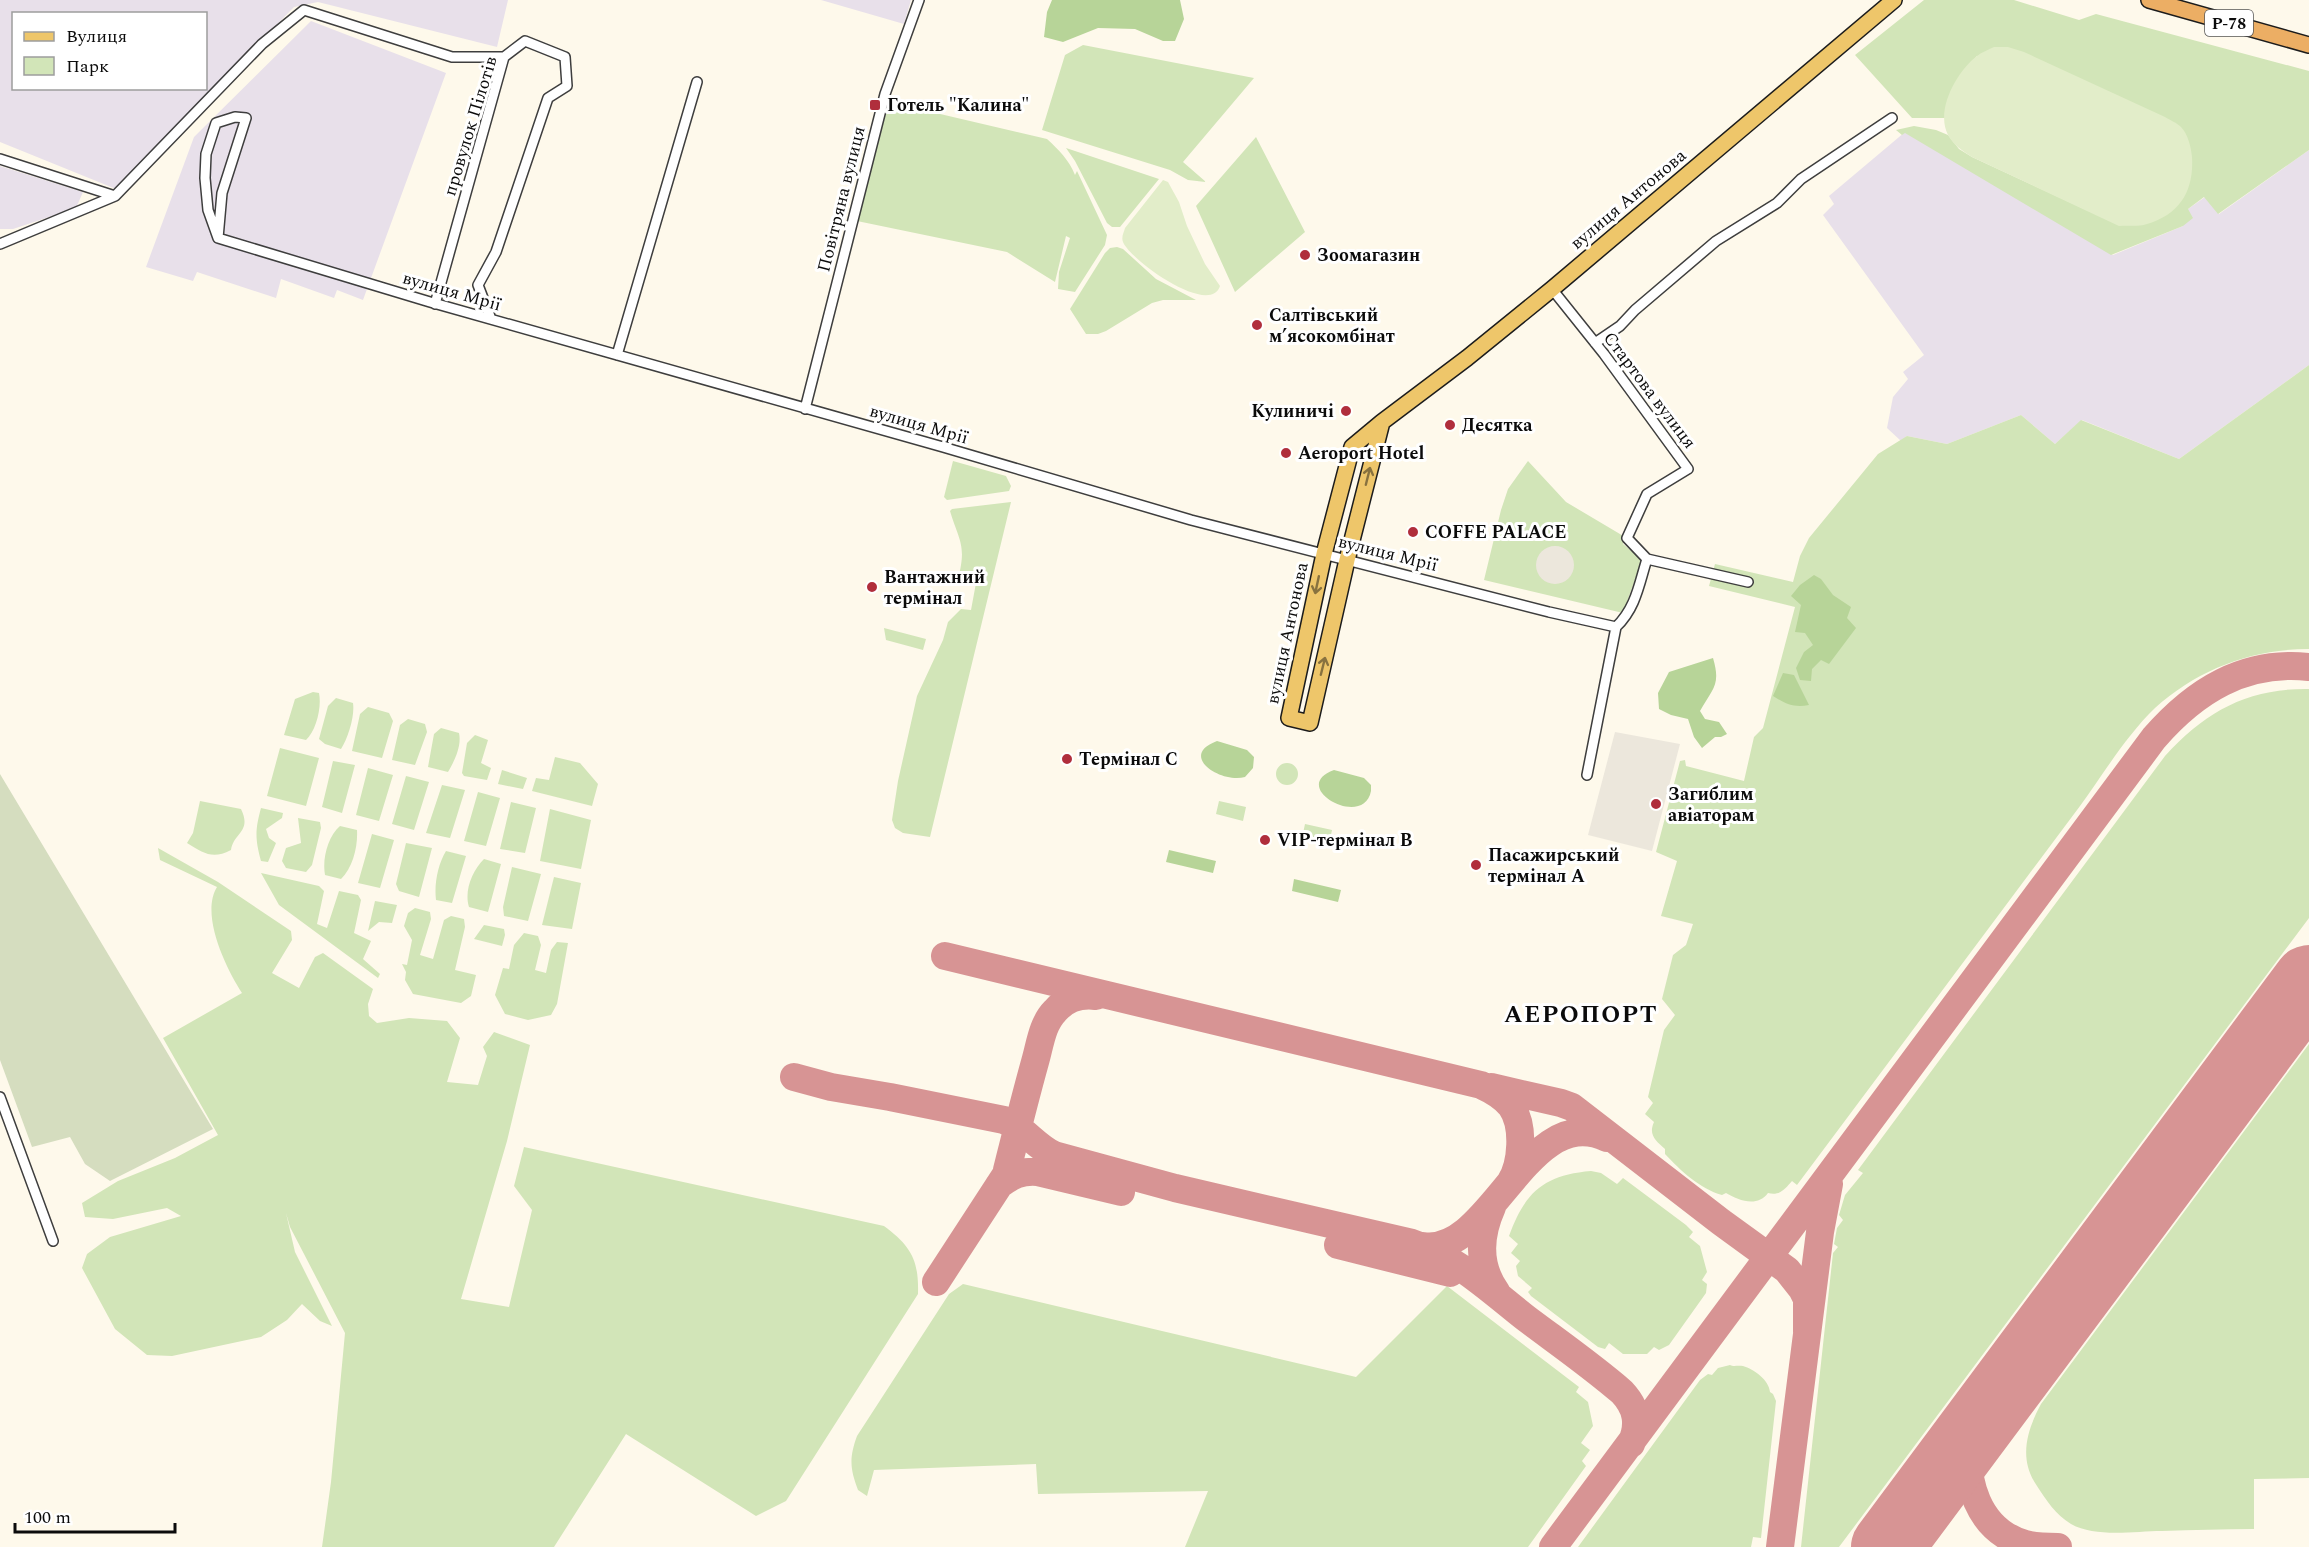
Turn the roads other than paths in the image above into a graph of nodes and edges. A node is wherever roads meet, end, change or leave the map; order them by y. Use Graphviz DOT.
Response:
graph roads {
  1 [pos="919,0"];
  2 [pos="1894,0"];
  3 [pos="2149,0"];
  4 [pos="2309,45"];
  5 [pos="504,57"];
  6 [pos="698,82"];
  7 [pos="1892,118"];
  8 [pos="0,159"];
  9 [pos="115,196"];
  10 [pos="218,238"];
  11 [pos="0,244"];
  12 [pos="1552,289"];
  13 [pos="435,304"];
  14 [pos="491,320"];
  15 [pos="1595,343"];
  16 [pos="617,355"];
  17 [pos="805,410"];
  18 [pos="1382,422"];
  19 [pos="1324,554"];
  20 [pos="1647,559"];
  21 [pos="1347,560"];
  22 [pos="1748,582"];
  23 [pos="1616,627"];
  24 [pos="1587,776"];
  25 [pos="0,1097"];
  26 [pos="53,1240"];
  1 -- 17 [label="street, Повітряна вулиця"];
  2 -- 12 [label="main road, вулиця Антонова"];
  3 -- 4 [label="highway, Р-78"];
  5 -- 9 [label="street"];
  5 -- 13 [label="street, провулок Пілотів"];
  5 -- 14 [label="street, провулок Пілотів"];
  6 -- 16 [label="street"];
  7 -- 15 [label="street"];
  8 -- 9 [label="street"];
  9 -- 11 [label="street"];
  10 -- 10 [label="street"];
  10 -- 13 [label="street, вулиця Мрії"];
  12 -- 15 [label="street, Стартова вулиця"];
  12 -- 18 [label="main road, вулиця Антонова"];
  13 -- 14 [label="street, вулиця Мрії"];
  14 -- 16 [label="street, вулиця Мрії"];
  15 -- 20 [label="street, Стартова вулиця"];
  16 -- 17 [label="street, вулиця Мрії"];
  17 -- 19 [label="street, вулиця Мрії"];
  18 -- 19 [label="main road, вулиця Антонова"];
  21 -- 18 [label="main road, вулиця Антонова, one-way"];
  19 -- 21 [label="street, вулиця Мрії"];
  19 -- 21 [label="main road, вулиця Антонова, one-way"];
  20 -- 22 [label="street"];
  20 -- 23 [label="street"];
  21 -- 23 [label="street, вулиця Мрії"];
  23 -- 24 [label="street"];
  25 -- 26 [label="street"];
}
